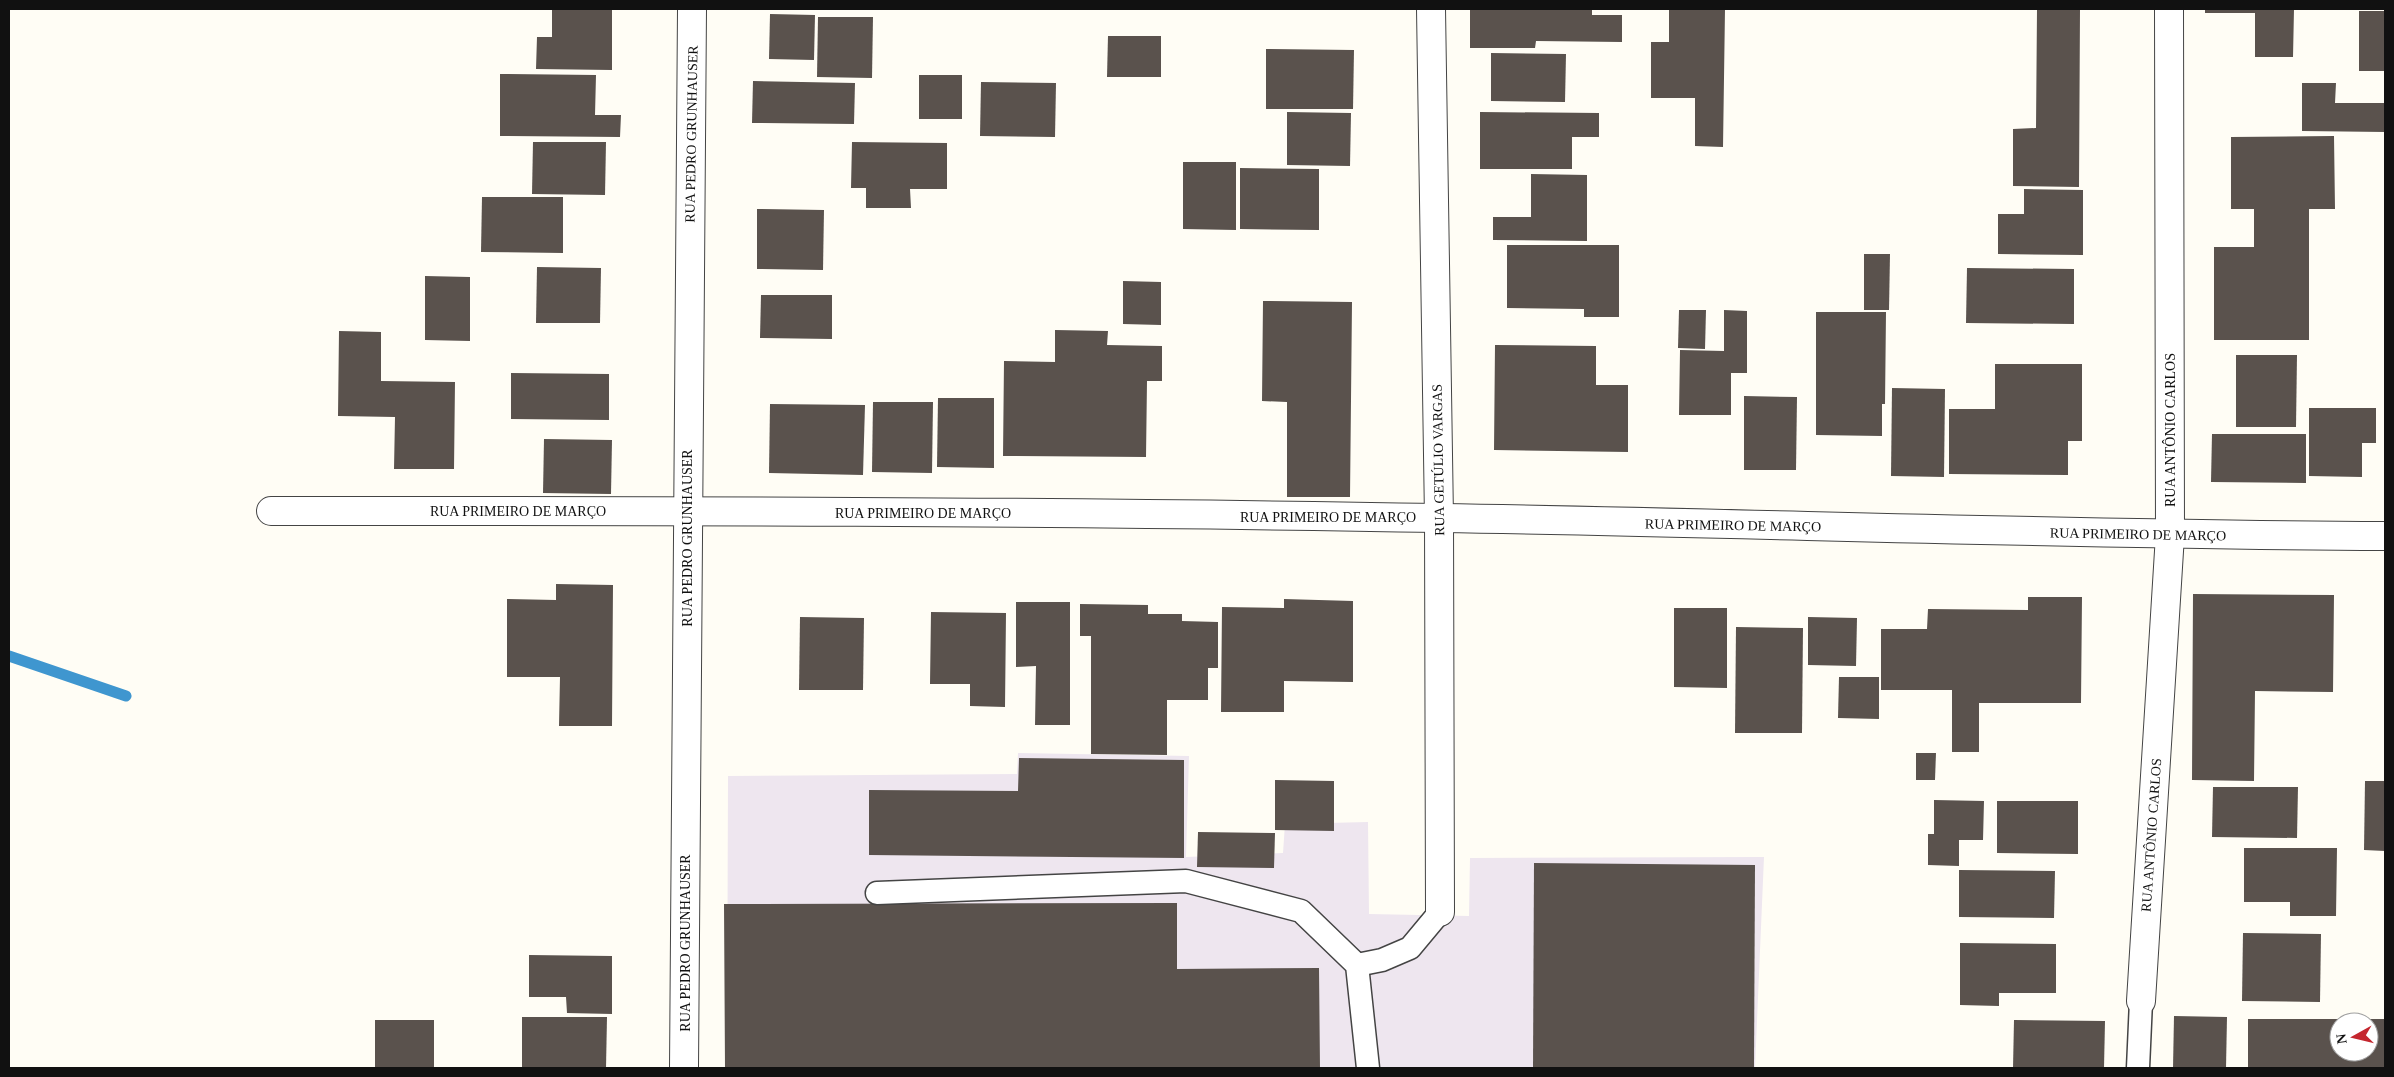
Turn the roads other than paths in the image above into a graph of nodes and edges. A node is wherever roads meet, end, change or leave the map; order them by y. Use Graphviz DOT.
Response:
graph roads {
  1 [pos="692,9"];
  2 [pos="1431,9"];
  3 [pos="2169,9"];
  4 [pos="271,511"];
  5 [pos="687,511"];
  6 [pos="1439,518"];
  7 [pos="2170,535"];
  8 [pos="2385,536"];
  9 [pos="877,893"];
  10 [pos="1440,912"];
  11 [pos="1357,965"];
  12 [pos="2141,1001"];
  13 [pos="684,1068"];
  14 [pos="1368,1068"];
  15 [pos="2138,1068"];
  1 -- 5 [label="street, RUA PEDRO GRUNHAUSER"];
  2 -- 6 [label="street, RUA GETÚLIO VARGAS"];
  3 -- 7 [label="street, RUA ANTÔNIO CARLOS"];
  4 -- 5 [label="street, RUA PRIMEIRO DE MARÇO"];
  5 -- 6 [label="street, RUA PRIMEIRO DE MARÇO"];
  5 -- 13 [label="street, RUA PEDRO GRUNHAUSER"];
  6 -- 7 [label="street, RUA PRIMEIRO DE MARÇO"];
  6 -- 10 [label="street, RUA GETÚLIO VARGAS"];
  7 -- 8 [label="street, RUA PRIMEIRO DE MARÇO"];
  7 -- 12 [label="street, RUA ANTÔNIO CARLOS"];
  9 -- 11 [label="lane"];
  10 -- 11 [label="lane"];
  11 -- 14 [label="lane"];
  12 -- 15 [label="lane"];
}
